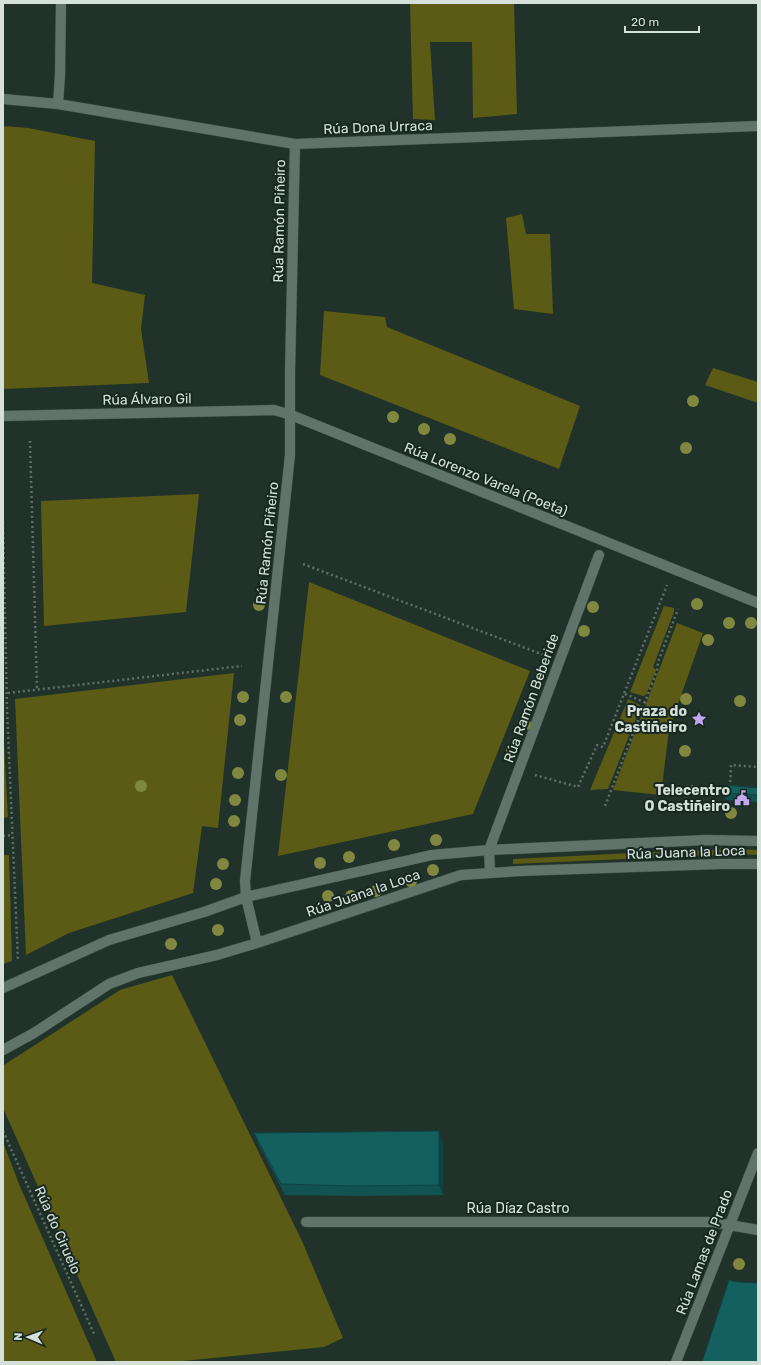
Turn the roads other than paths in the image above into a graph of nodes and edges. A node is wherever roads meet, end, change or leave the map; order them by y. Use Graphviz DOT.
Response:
graph roads {
  1 [pos="61,3"];
  2 [pos="3,99"];
  3 [pos="58,104"];
  4 [pos="758,126"];
  5 [pos="295,144"];
  6 [pos="3,416"];
  7 [pos="291,416"];
  8 [pos="599,555"];
  9 [pos="758,603"];
  10 [pos="758,840"];
  11 [pos="489,850"];
  12 [pos="758,864"];
  13 [pos="490,873"];
  14 [pos="246,896"];
  15 [pos="257,943"];
  16 [pos="3,988"];
  17 [pos="3,1050"];
  18 [pos="758,1153"];
  19 [pos="306,1222"];
  20 [pos="730,1226"];
  21 [pos="758,1230"];
  22 [pos="676,1362"];
  1 -- 3 [label="street"];
  2 -- 3 [label="street, Rúa Dona Urraca"];
  3 -- 5 [label="street, Rúa Dona Urraca"];
  4 -- 5 [label="street, Rúa Dona Urraca"];
  5 -- 7 [label="street, Rúa Ramón Piñeiro"];
  6 -- 7 [label="street, Rúa Álvaro Gil"];
  7 -- 9 [label="street, Rúa Lorenzo Varela (Poeta)"];
  7 -- 14 [label="street, Rúa Ramón Piñeiro"];
  8 -- 11 [label="street, Rúa Ramón Beberide"];
  10 -- 11 [label="street, Rúa Juana la Loca"];
  11 -- 13 [label="street"];
  11 -- 14 [label="street, Rúa Juana la Loca"];
  12 -- 13 [label="street, Rúa Juana la Loca"];
  13 -- 15 [label="street, Rúa Juana la Loca"];
  14 -- 15 [label="street, Rúa Ramón Piñeiro"];
  14 -- 16 [label="street, Rúa Juana la Loca"];
  15 -- 17 [label="street, Rúa Juana la Loca"];
  18 -- 20 [label="street, Rúa Lamas de Prado"];
  19 -- 20 [label="street, Rúa Díaz Castro"];
  20 -- 21 [label="street, Rúa Díaz Castro"];
  20 -- 22 [label="street, Rúa Lamas de Prado"];
}
